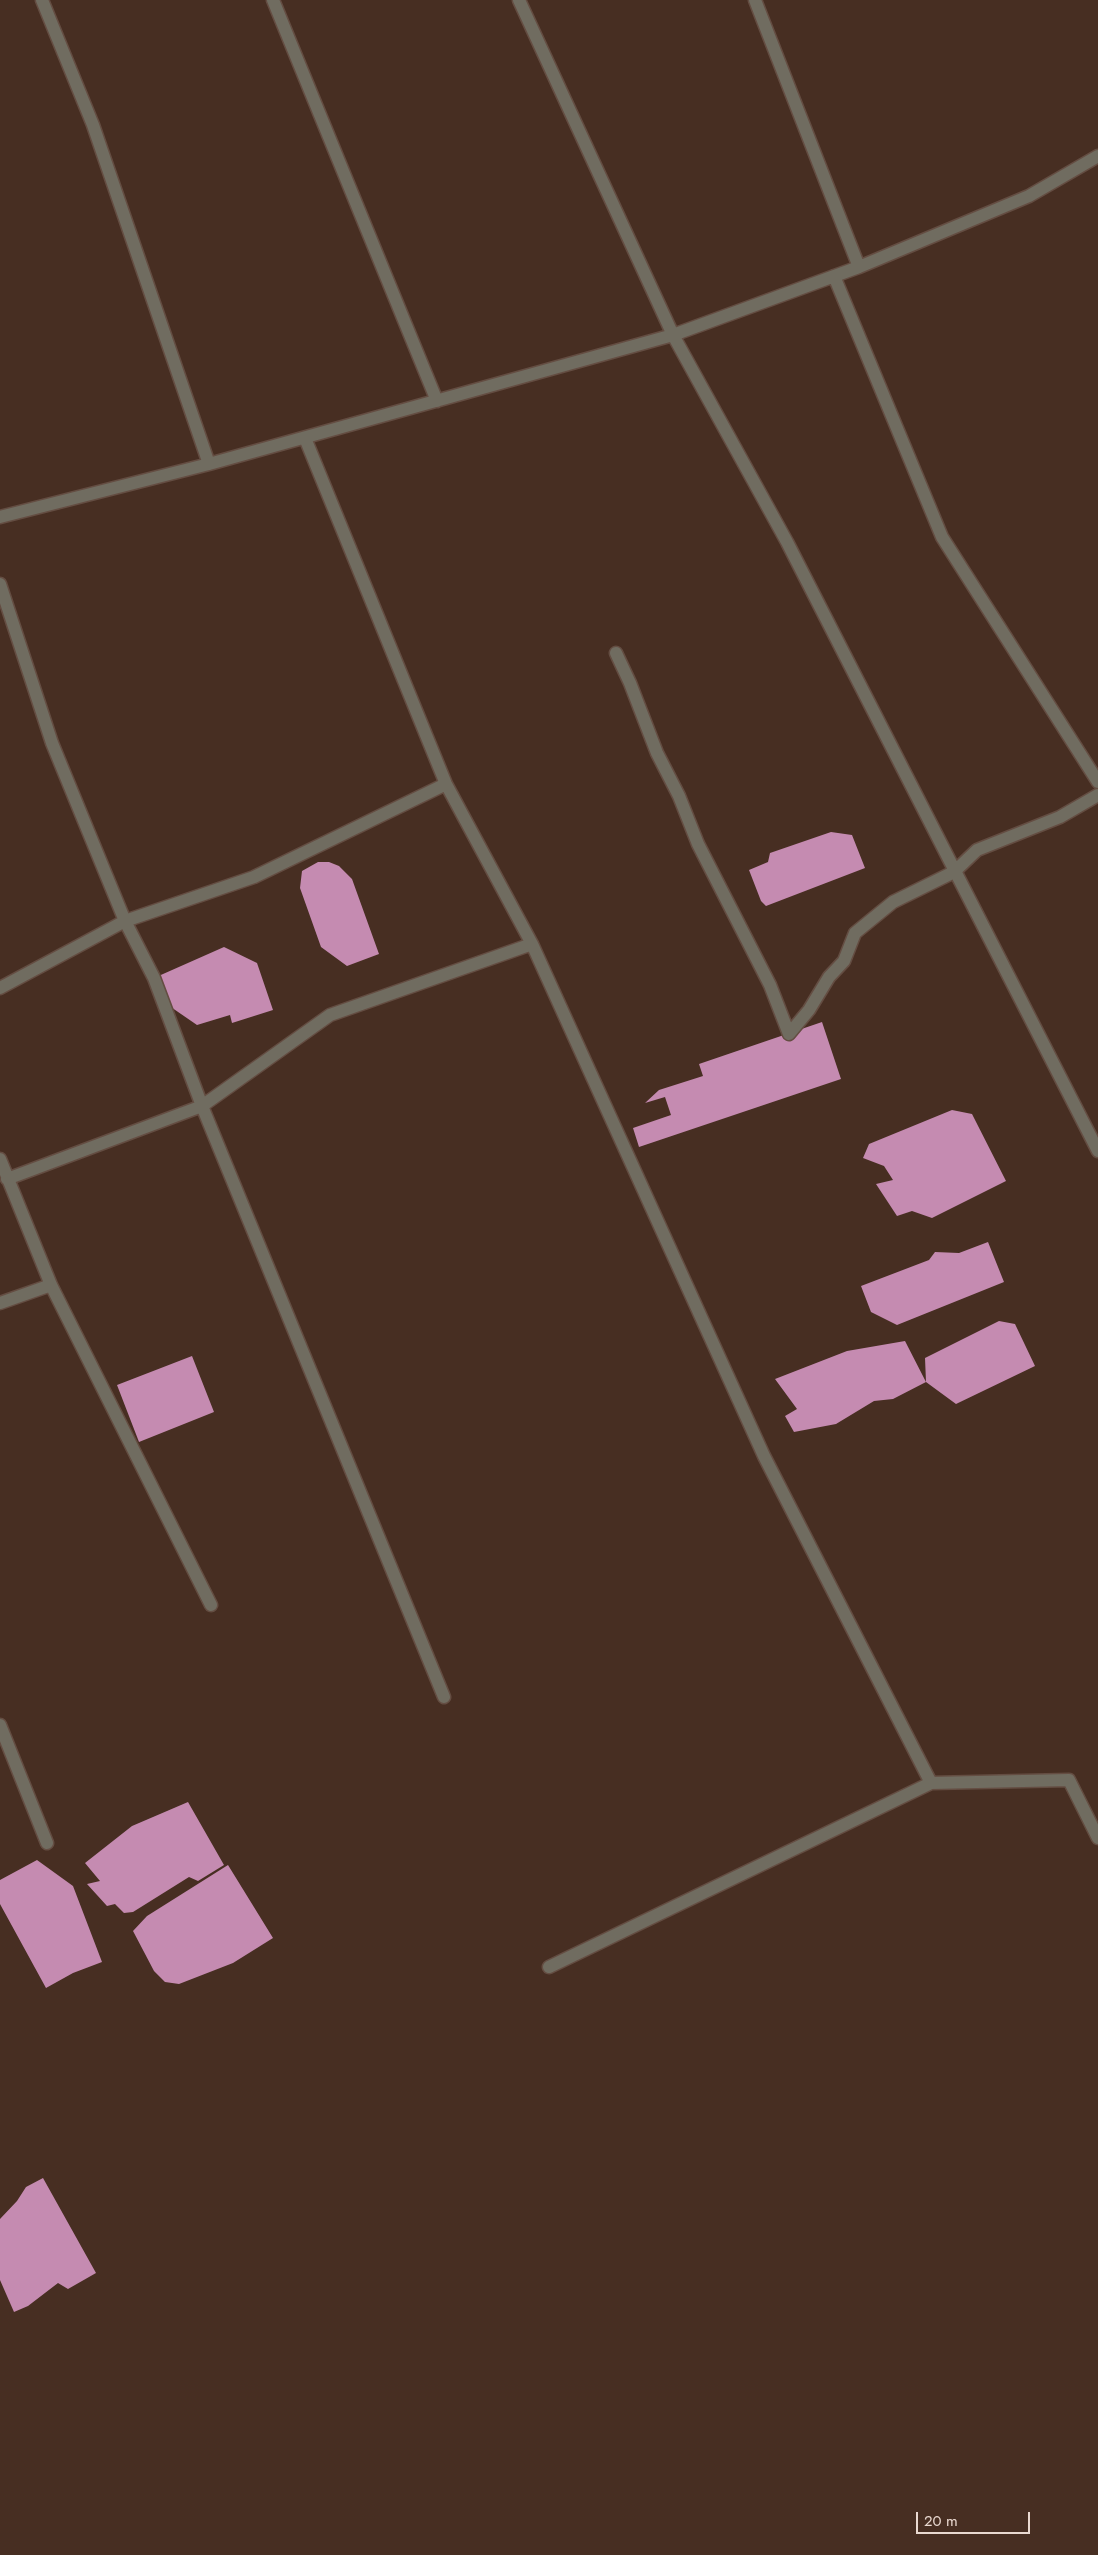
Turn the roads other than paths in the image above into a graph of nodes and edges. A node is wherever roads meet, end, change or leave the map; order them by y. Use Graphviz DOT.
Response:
graph roads {
  1 [pos="42,0"];
  2 [pos="273,0"];
  3 [pos="519,0"];
  4 [pos="755,0"];
  5 [pos="1098,156"];
  6 [pos="859,267"];
  7 [pos="834,276"];
  8 [pos="673,335"];
  9 [pos="437,401"];
  10 [pos="305,438"];
  11 [pos="209,464"];
  12 [pos="0,517"];
  13 [pos="0,584"];
  14 [pos="616,653"];
  15 [pos="1098,782"];
  16 [pos="446,784"];
  17 [pos="1098,795"];
  18 [pos="954,872"];
  19 [pos="125,921"];
  20 [pos="532,944"];
  21 [pos="0,988"];
  22 [pos="202,1106"];
  23 [pos="1098,1151"];
  24 [pos="0,1159"];
  25 [pos="6,1179"];
  26 [pos="51,1285"];
  27 [pos="0,1303"];
  28 [pos="211,1605"];
  29 [pos="444,1697"];
  30 [pos="0,1725"];
  31 [pos="931,1783"];
  32 [pos="1098,1838"];
  33 [pos="47,1843"];
  34 [pos="549,1967"];
  1 -- 11 [label="street"];
  2 -- 9 [label="street"];
  3 -- 8 [label="street"];
  4 -- 6 [label="street"];
  5 -- 6 [label="street"];
  6 -- 7 [label="street"];
  7 -- 8 [label="street"];
  7 -- 15 [label="street"];
  8 -- 9 [label="street"];
  8 -- 18 [label="street"];
  9 -- 10 [label="street"];
  10 -- 11 [label="street"];
  10 -- 16 [label="street"];
  11 -- 12 [label="street"];
  13 -- 19 [label="street"];
  14 -- 18 [label="street"];
  16 -- 19 [label="street"];
  16 -- 20 [label="street"];
  17 -- 18 [label="street"];
  18 -- 23 [label="street"];
  19 -- 21 [label="street"];
  19 -- 22 [label="street"];
  20 -- 22 [label="street"];
  20 -- 31 [label="street"];
  22 -- 25 [label="street"];
  22 -- 29 [label="street"];
  24 -- 25 [label="street"];
  25 -- 26 [label="street"];
  26 -- 27 [label="street"];
  26 -- 28 [label="street"];
  30 -- 33 [label="street"];
  31 -- 32 [label="street"];
  31 -- 34 [label="street"];
}
